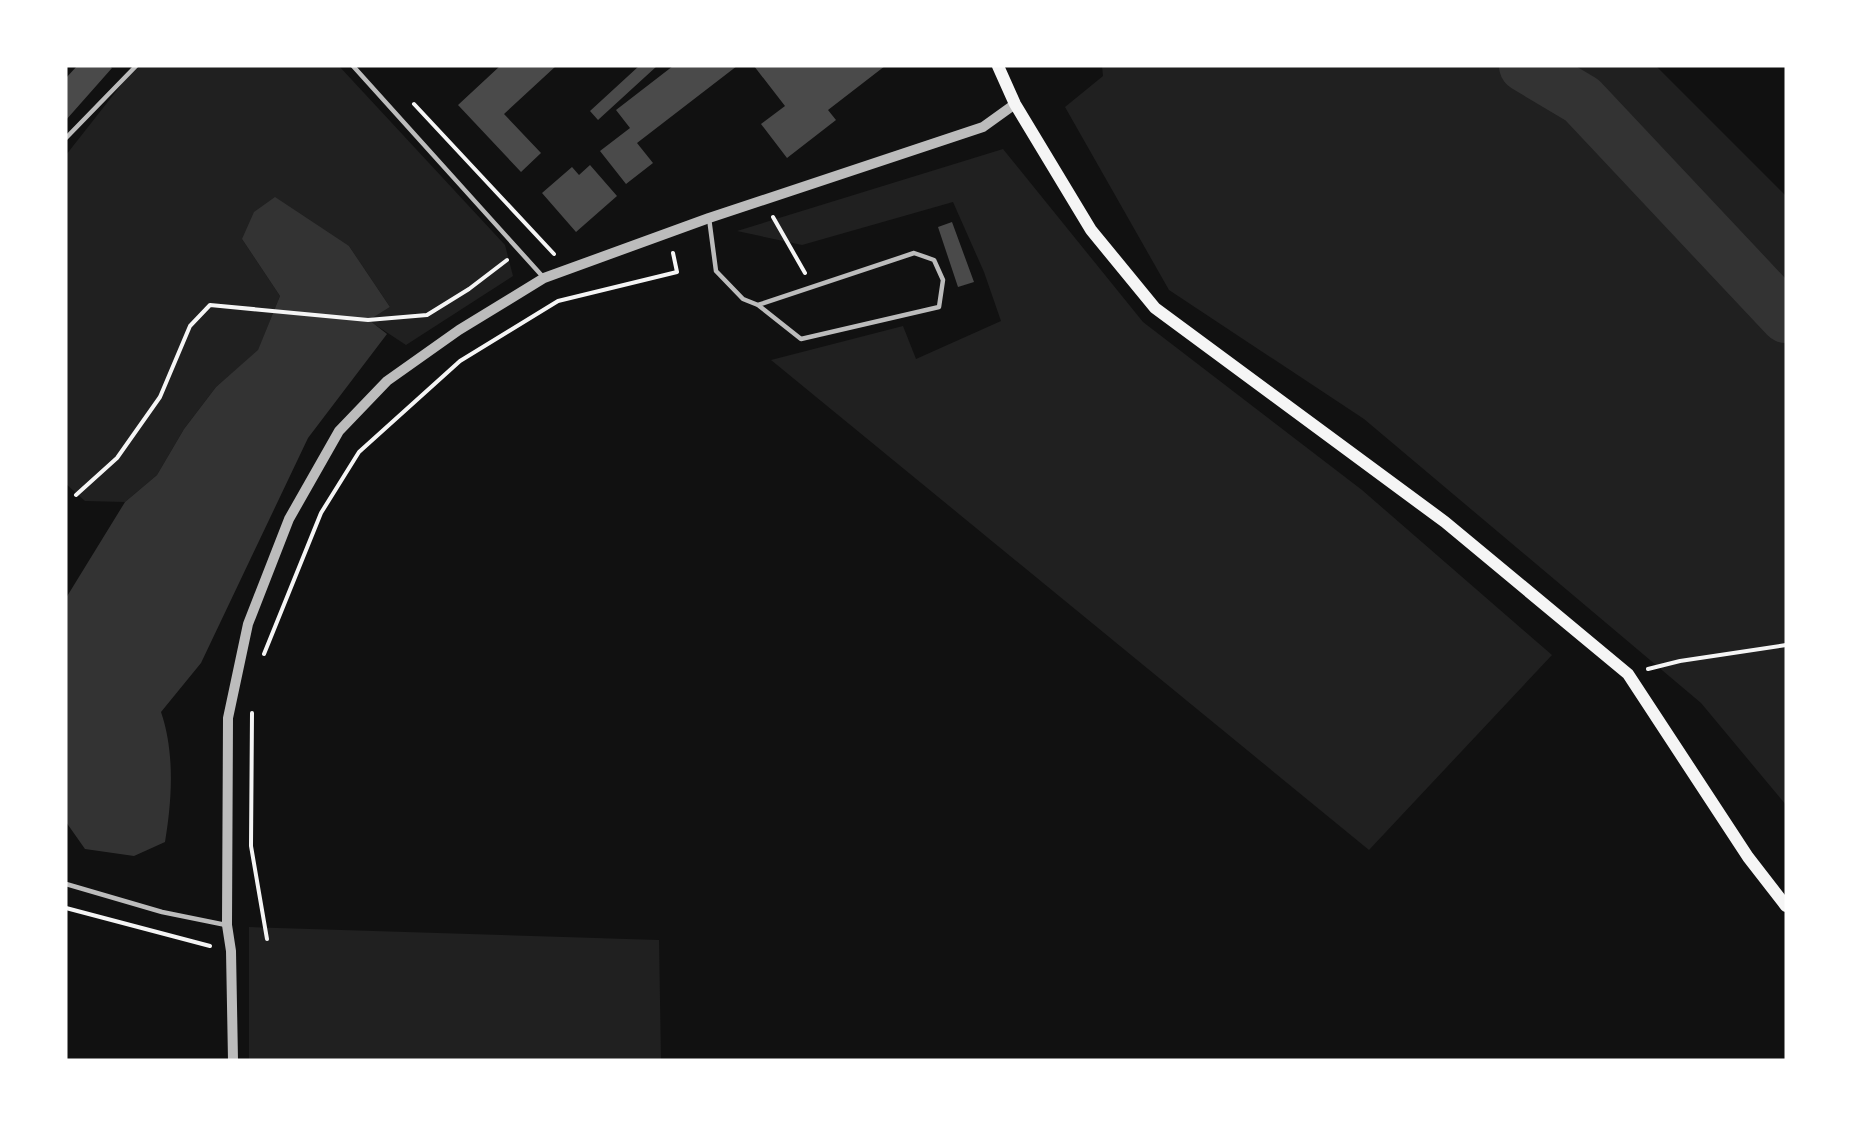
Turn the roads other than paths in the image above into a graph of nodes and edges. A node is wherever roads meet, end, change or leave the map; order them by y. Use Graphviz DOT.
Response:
graph roads {
  1 [pos="136,66"];
  2 [pos="353,66"];
  3 [pos="998,66"];
  4 [pos="1015,104"];
  5 [pos="66,138"];
  6 [pos="709,218"];
  7 [pos="544,278"];
  8 [pos="758,305"];
  9 [pos="66,884"];
  10 [pos="1786,906"];
  11 [pos="227,925"];
  12 [pos="233,1060"];
  1 -- 5 [label="lane"];
  2 -- 7 [label="lane"];
  3 -- 4 [label="main road"];
  4 -- 6 [label="street"];
  4 -- 10 [label="main road"];
  6 -- 7 [label="street"];
  6 -- 8 [label="lane"];
  7 -- 11 [label="street"];
  8 -- 8 [label="lane"];
  9 -- 11 [label="lane"];
  11 -- 12 [label="street"];
}
